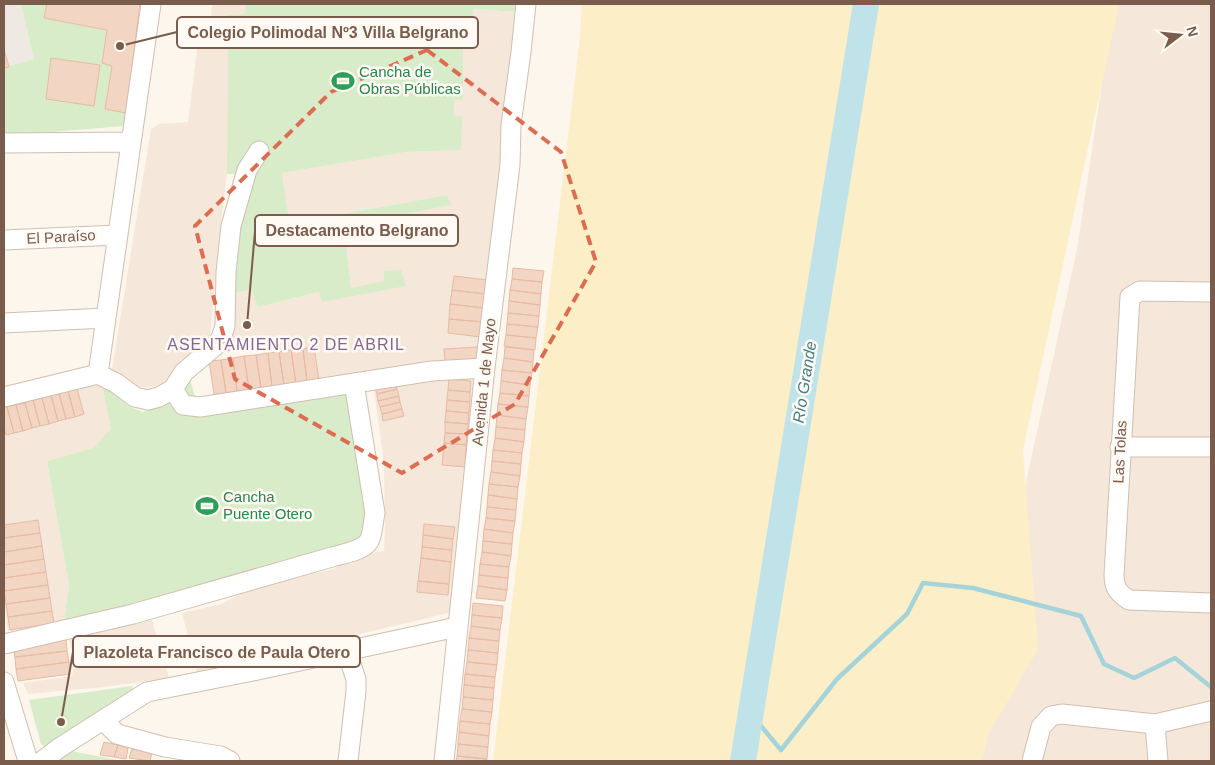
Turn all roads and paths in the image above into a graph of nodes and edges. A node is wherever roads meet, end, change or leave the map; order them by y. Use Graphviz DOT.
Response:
graph roads {
  1 [pos="151,4"];
  2 [pos="526,4"];
  3 [pos="131,142"];
  4 [pos="4,143"];
  5 [pos="259,150"];
  6 [pos="118,234"];
  7 [pos="4,240"];
  8 [pos="1211,292"];
  9 [pos="106,318"];
  10 [pos="4,323"];
  11 [pos="485,368"];
  12 [pos="98,374"];
  13 [pos="354,383"];
  14 [pos="173,388"];
  15 [pos="4,397"];
  16 [pos="1120,446"];
  17 [pos="1211,446"];
  18 [pos="1211,602"];
  19 [pos="457,627"];
  20 [pos="4,644"];
  21 [pos="346,650"];
  22 [pos="4,682"];
  23 [pos="1211,711"];
  24 [pos="104,721"];
  25 [pos="1155,724"];
  26 [pos="28,761"];
  27 [pos="42,761"];
  28 [pos="230,761"];
  29 [pos="348,761"];
  30 [pos="444,761"];
  31 [pos="1032,761"];
  32 [pos="1158,761"];
  1 -- 3 [label="street"];
  2 -- 11 [label="street, Avenida 1 de Mayo"];
  3 -- 4 [label="street"];
  3 -- 6 [label="street"];
  5 -- 14 [label="street"];
  6 -- 7 [label="street, El Paraíso"];
  6 -- 9 [label="street"];
  8 -- 16 [label="street, Las Tolas"];
  9 -- 10 [label="street"];
  9 -- 12 [label="street"];
  11 -- 13 [label="street"];
  11 -- 19 [label="street, Avenida 1 de Mayo"];
  12 -- 14 [label="street"];
  12 -- 15 [label="street"];
  13 -- 14 [label="street"];
  13 -- 20 [label="street"];
  16 -- 17 [label="street"];
  16 -- 18 [label="street, Las Tolas"];
  19 -- 21 [label="street"];
  19 -- 30 [label="street, Avenida 1 de Mayo"];
  21 -- 24 [label="street"];
  21 -- 29 [label="street"];
  22 -- 26 [label="street"];
  23 -- 25 [label="street"];
  24 -- 27 [label="street"];
  24 -- 28 [label="street"];
  25 -- 31 [label="street"];
  25 -- 32 [label="street"];
}
